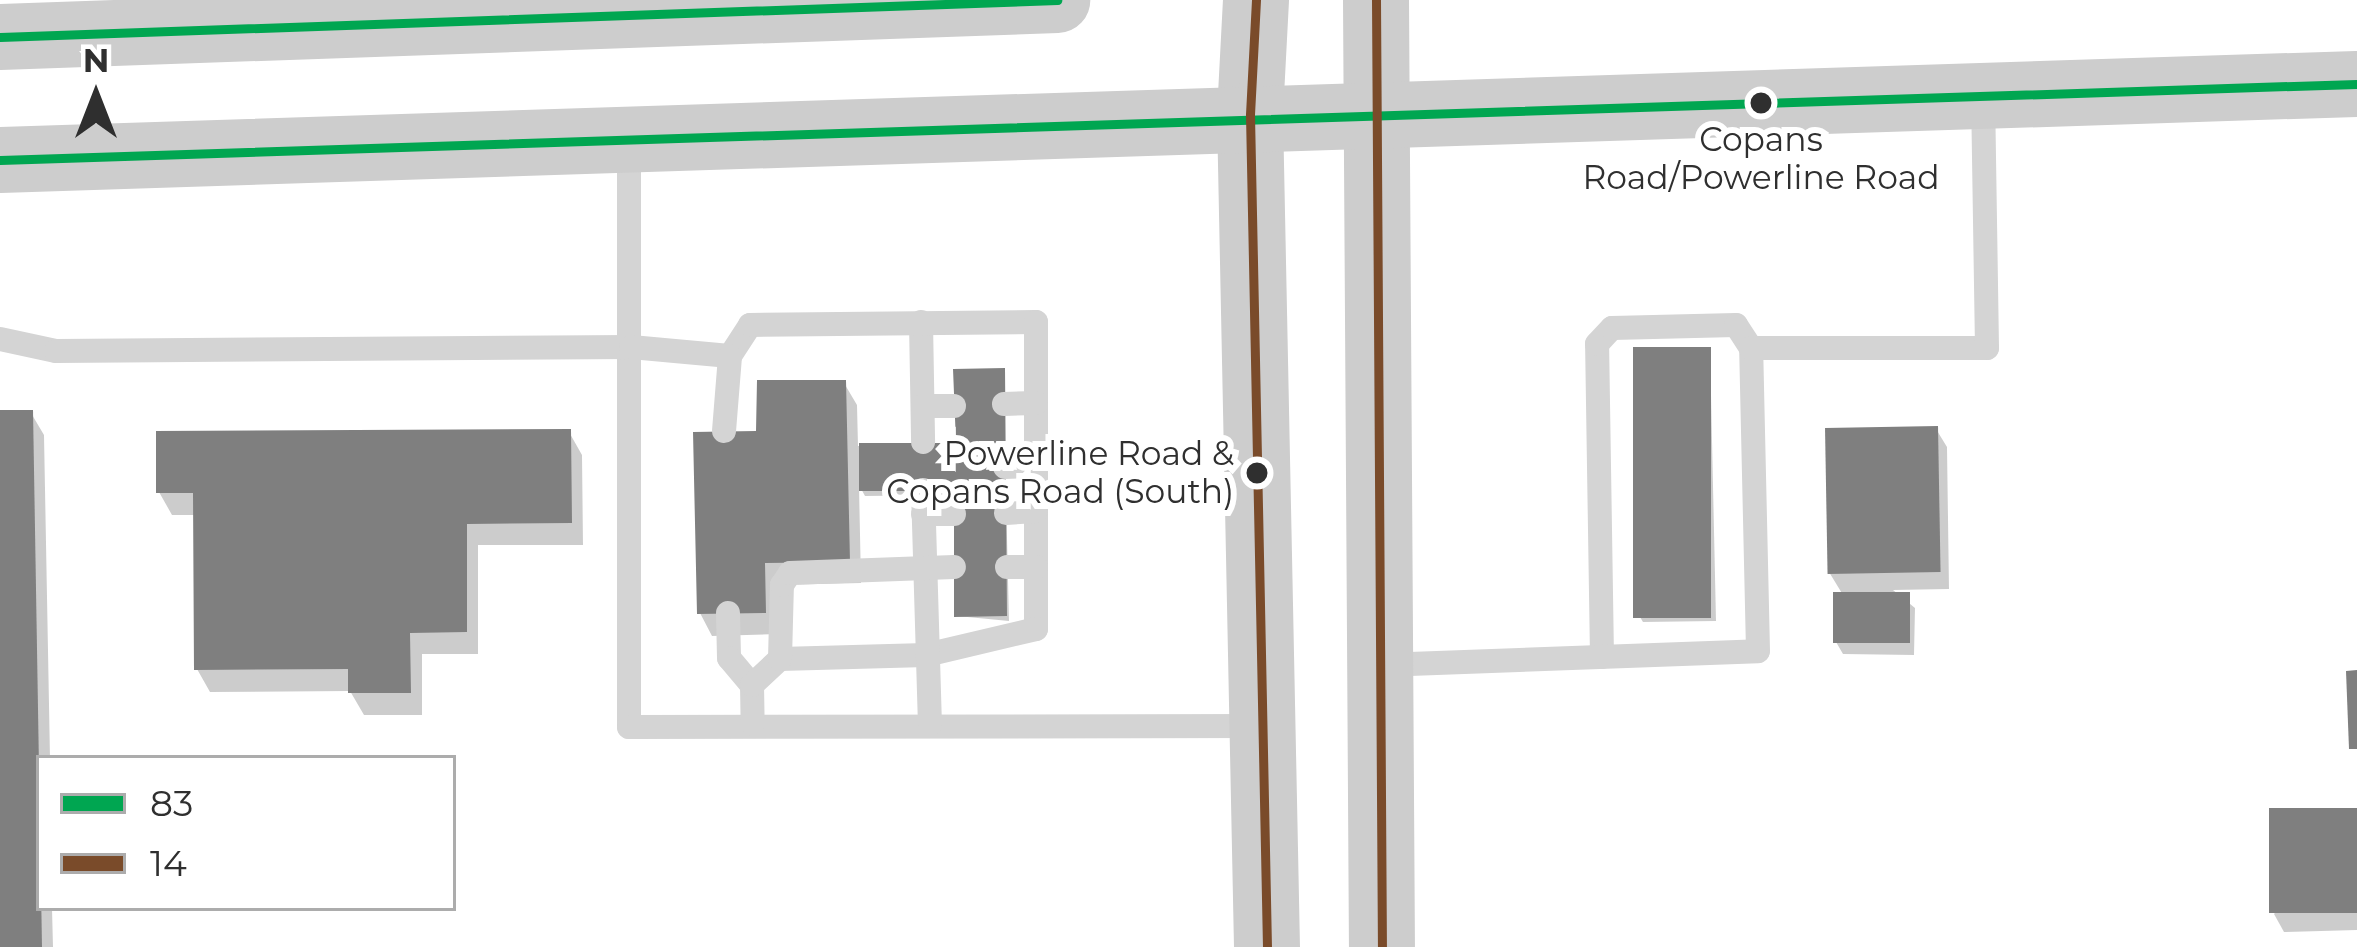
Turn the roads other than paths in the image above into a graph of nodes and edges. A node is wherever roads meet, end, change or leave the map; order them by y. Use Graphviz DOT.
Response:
graph roads {
  1 [pos="1058,0"];
  2 [pos="1256,0"];
  3 [pos="1376,0"];
  4 [pos="0,37"];
  5 [pos="2357,84"];
  6 [pos="1983,94"];
  7 [pos="1372,111"];
  8 [pos="1250,115"];
  9 [pos="629,138"];
  10 [pos="0,160"];
  11 [pos="921,322"];
  12 [pos="0,339"];
  13 [pos="631,347"];
  14 [pos="1751,348"];
  15 [pos="730,356"];
  16 [pos="1004,404"];
  17 [pos="1036,404"];
  18 [pos="922,406"];
  19 [pos="954,406"];
  20 [pos="724,431"];
  21 [pos="922,442"];
  22 [pos="1036,466"];
  23 [pos="1005,467"];
  24 [pos="1036,511"];
  25 [pos="1006,513"];
  26 [pos="954,514"];
  27 [pos="925,567"];
  28 [pos="954,567"];
  29 [pos="1007,567"];
  30 [pos="1036,567"];
  31 [pos="728,613"];
  32 [pos="926,655"];
  33 [pos="1602,657"];
  34 [pos="780,659"];
  35 [pos="1379,665"];
  36 [pos="752,685"];
  37 [pos="753,724"];
  38 [pos="930,724"];
  39 [pos="1262,726"];
  40 [pos="1267,947"];
  41 [pos="1382,947"];
  1 -- 4 [label="main road"];
  2 -- 8 [label="main road"];
  3 -- 7 [label="main road"];
  5 -- 6 [label="main road"];
  6 -- 7 [label="main road"];
  6 -- 14 [label="lane"];
  7 -- 8 [label="main road"];
  7 -- 35 [label="main road"];
  8 -- 9 [label="main road"];
  8 -- 39 [label="main road"];
  9 -- 10 [label="main road"];
  9 -- 13 [label="lane"];
  11 -- 15 [label="lane"];
  11 -- 17 [label="lane"];
  11 -- 18 [label="lane"];
  12 -- 13 [label="lane"];
  13 -- 15 [label="lane"];
  13 -- 37 [label="lane"];
  14 -- 33 [label="lane"];
  14 -- 33 [label="lane"];
  15 -- 20 [label="lane"];
  16 -- 17 [label="lane"];
  17 -- 22 [label="lane"];
  18 -- 19 [label="lane"];
  18 -- 21 [label="lane"];
  22 -- 23 [label="lane"];
  22 -- 24 [label="lane"];
  24 -- 25 [label="lane"];
  24 -- 30 [label="lane"];
  26 -- 27 [label="lane"];
  27 -- 28 [label="lane"];
  27 -- 32 [label="lane"];
  27 -- 34 [label="lane"];
  29 -- 30 [label="lane"];
  30 -- 32 [label="lane"];
  31 -- 36 [label="lane"];
  32 -- 34 [label="lane"];
  32 -- 38 [label="lane"];
  33 -- 35 [label="lane"];
  34 -- 36 [label="lane"];
  35 -- 41 [label="main road"];
  36 -- 37 [label="lane"];
  37 -- 38 [label="lane"];
  38 -- 39 [label="lane"];
  39 -- 40 [label="main road"];
}
